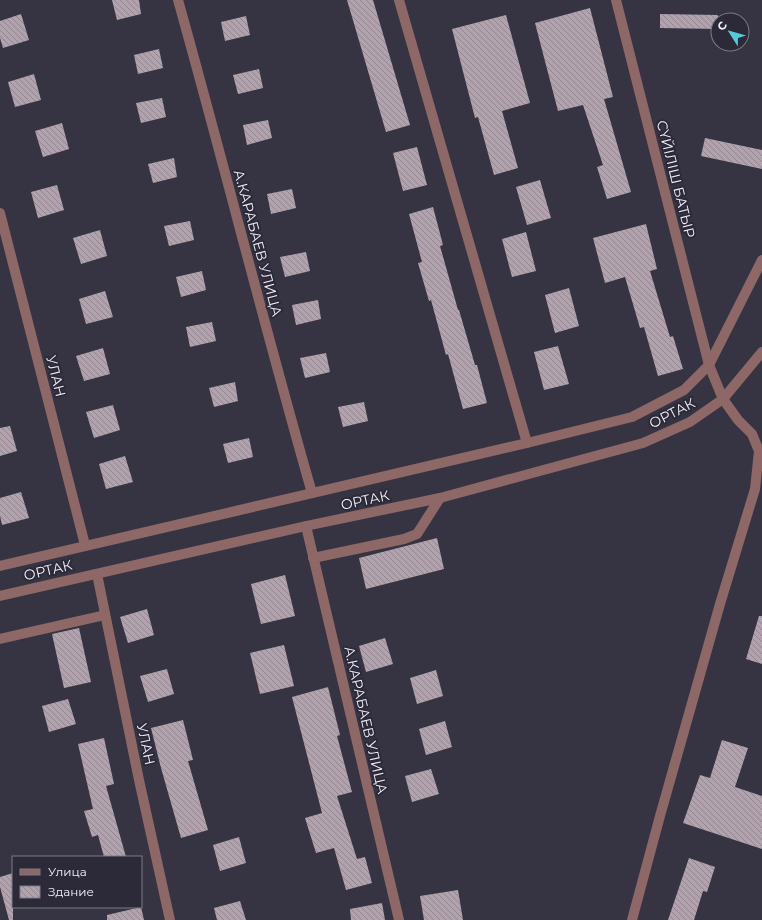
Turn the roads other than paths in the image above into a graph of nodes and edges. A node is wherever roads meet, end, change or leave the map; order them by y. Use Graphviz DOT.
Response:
graph roads {
  1 [pos="178,0"];
  2 [pos="399,0"];
  3 [pos="616,0"];
  4 [pos="0,213"];
  5 [pos="762,260"];
  6 [pos="762,352"];
  7 [pos="709,365"];
  8 [pos="724,399"];
  9 [pos="527,443"];
  10 [pos="761,452"];
  11 [pos="312,493"];
  12 [pos="440,498"];
  13 [pos="306,526"];
  14 [pos="85,545"];
  15 [pos="313,558"];
  16 [pos="0,566"];
  17 [pos="97,574"];
  18 [pos="0,596"];
  19 [pos="105,615"];
  20 [pos="0,639"];
  21 [pos="170,920"];
  22 [pos="399,920"];
  23 [pos="632,920"];
  1 -- 11 [label="street, А.КАРАБАЕВ УЛИЦА"];
  2 -- 9 [label="street"];
  3 -- 7 [label="street, СҮЙІЛІШ БАТЫР"];
  4 -- 14 [label="street, УЛАН"];
  5 -- 7 [label="street, ОРТАК"];
  6 -- 8 [label="street, ОРТАК"];
  7 -- 8 [label="street, СҮЙІЛІШ БАТЫР"];
  7 -- 9 [label="street, ОРТАК"];
  8 -- 10 [label="street, СҮЙІЛІШ БАТЫР"];
  8 -- 12 [label="street, ОРТАК"];
  9 -- 11 [label="street, ОРТАК"];
  10 -- 23 [label="street"];
  11 -- 14 [label="street, ОРТАК"];
  12 -- 13 [label="street, ОРТАК"];
  12 -- 15 [label="street"];
  13 -- 15 [label="street, А.КАРАБАЕВ УЛИЦА"];
  13 -- 17 [label="street, ОРТАК"];
  14 -- 16 [label="street, ОРТАК"];
  15 -- 22 [label="street, А.КАРАБАЕВ УЛИЦА"];
  17 -- 18 [label="street, ОРТАК"];
  17 -- 19 [label="street, УЛАН"];
  19 -- 20 [label="street"];
  19 -- 21 [label="street, УЛАН"];
}
